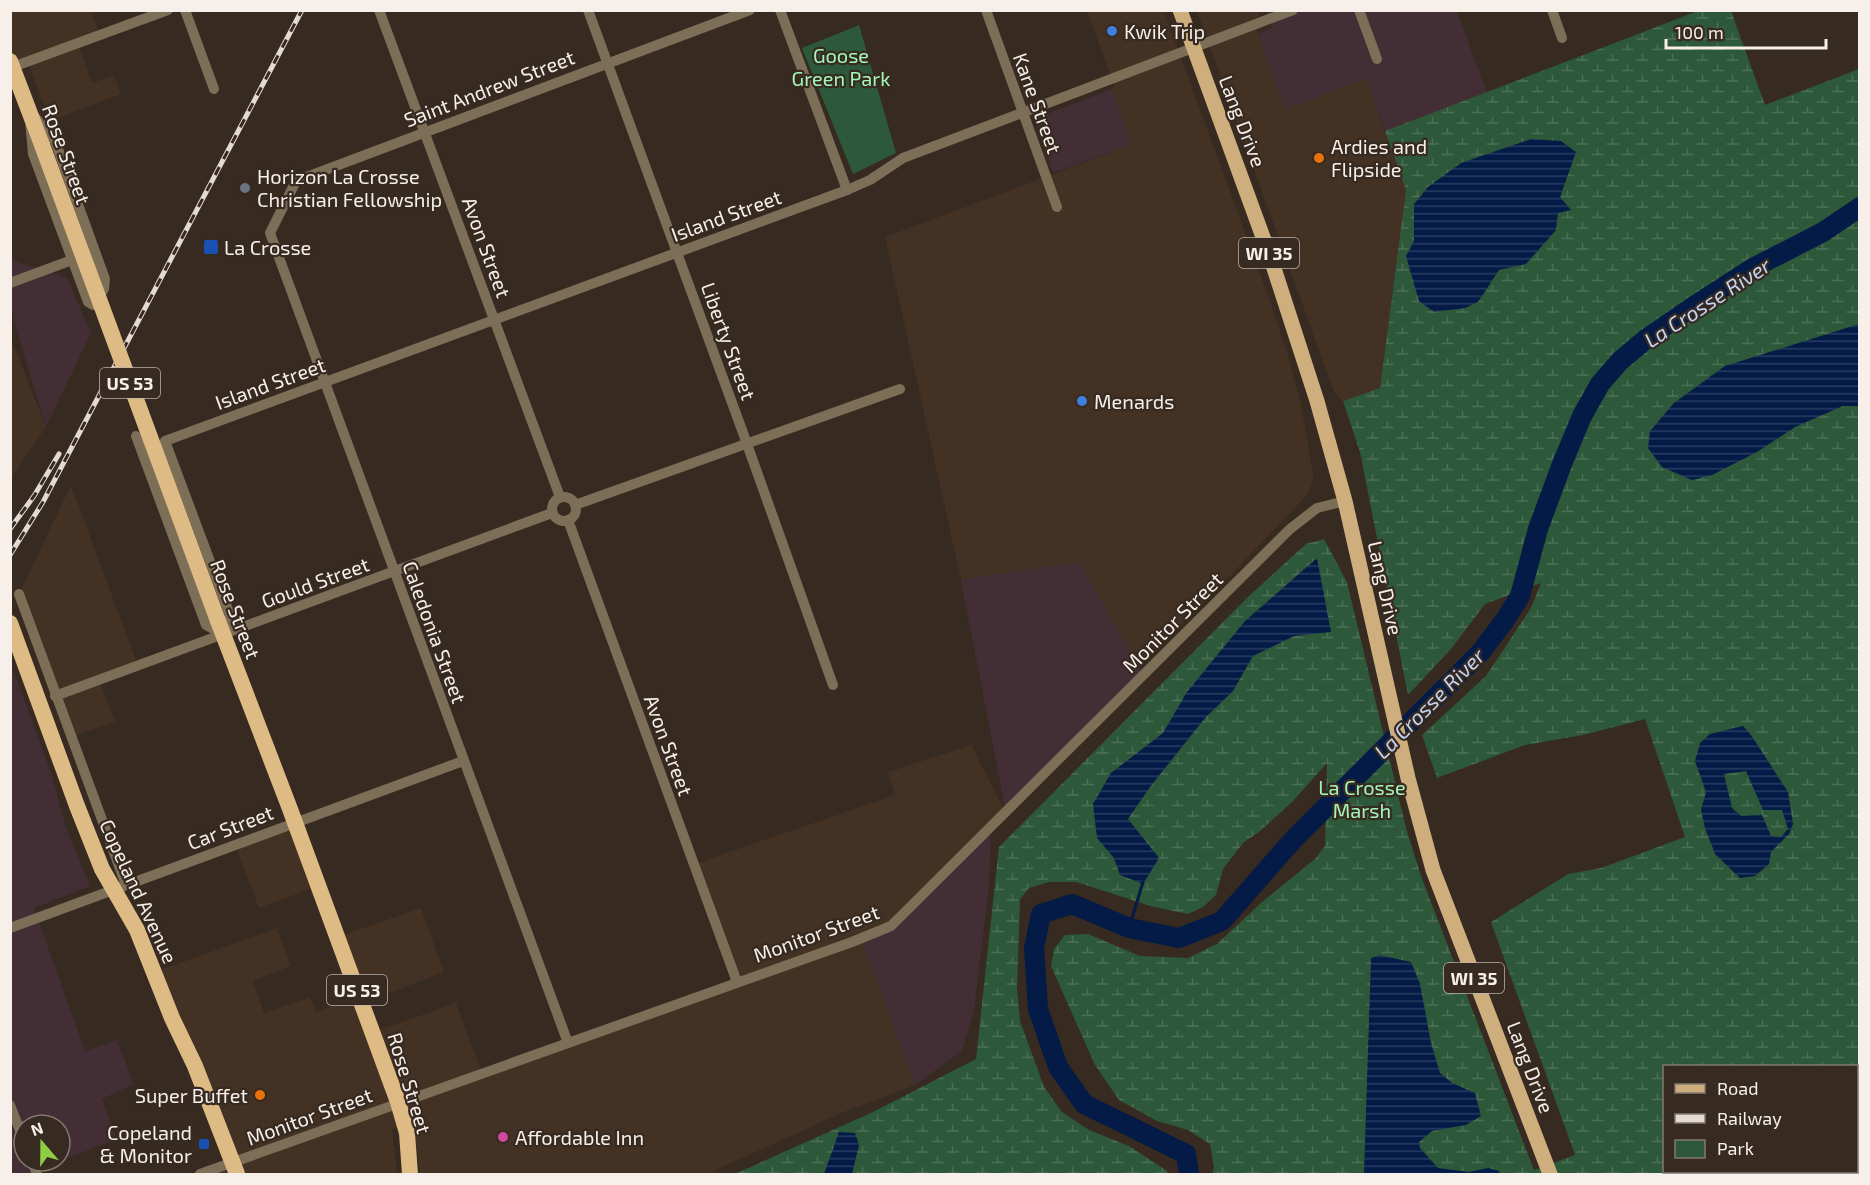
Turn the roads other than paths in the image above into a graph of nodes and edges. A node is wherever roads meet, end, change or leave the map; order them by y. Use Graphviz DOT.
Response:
graph roads {
  1 [pos="168,10"];
  2 [pos="185,10"];
  3 [pos="379,10"];
  4 [pos="588,10"];
  5 [pos="750,10"];
  6 [pos="780,10"];
  7 [pos="986,10"];
  8 [pos="1180,10"];
  9 [pos="1293,10"];
  10 [pos="1359,10"];
  11 [pos="1552,10"];
  12 [pos="1562,38"];
  13 [pos="1193,47"];
  14 [pos="1377,59"];
  15 [pos="607,63"];
  16 [pos="11,65"];
  17 [pos="214,89"];
  18 [pos="29,110"];
  19 [pos="1023,114"];
  20 [pos="425,132"];
  21 [pos="847,190"];
  22 [pos="1057,207"];
  23 [pos="270,233"];
  24 [pos="677,252"];
  25 [pos="72,260"];
  26 [pos="10,283"];
  27 [pos="495,320"];
  28 [pos="324,383"];
  29 [pos="900,389"];
  30 [pos="136,436"];
  31 [pos="747,443"];
  32 [pos="560,497"];
  33 [pos="1345,501"];
  34 [pos="575,505"];
  35 [pos="552,513"];
  36 [pos="568,520"];
  37 [pos="394,572"];
  38 [pos="19,594"];
  39 [pos="10,623"];
  40 [pos="221,628"];
  41 [pos="833,685"];
  42 [pos="55,696"];
  43 [pos="463,760"];
  44 [pos="294,822"];
  45 [pos="120,888"];
  46 [pos="10,928"];
  47 [pos="737,982"];
  48 [pos="568,1043"];
  49 [pos="398,1102"];
  50 [pos="235,1169"];
  51 [pos="200,1174"];
  52 [pos="410,1174"];
  53 [pos="1550,1174"];
  1 -- 16 [label="street"];
  2 -- 17 [label="street"];
  3 -- 20 [label="street, Avon Street"];
  4 -- 15 [label="street, Liberty Street"];
  5 -- 15 [label="street, Saint Andrew Street"];
  6 -- 21 [label="street"];
  7 -- 19 [label="street, Kane Street"];
  8 -- 13 [label="main road, Lang Drive / WI 35"];
  9 -- 13 [label="street, Island Street"];
  10 -- 14 [label="street"];
  11 -- 12 [label="street"];
  13 -- 19 [label="street, Island Street"];
  13 -- 33 [label="main road, Lang Drive / WI 35"];
  15 -- 20 [label="street, Saint Andrew Street"];
  15 -- 24 [label="street, Liberty Street"];
  16 -- 18 [label="highway, Rose Street / US 53"];
  18 -- 25 [label="street"];
  18 -- 25 [label="street"];
  18 -- 40 [label="highway, Rose Street / US 53, bridge"];
  19 -- 21 [label="street, Island Street"];
  19 -- 22 [label="street, Kane Street"];
  20 -- 23 [label="street, Saint Andrew Street"];
  20 -- 27 [label="street, Avon Street"];
  21 -- 24 [label="street, Island Street"];
  23 -- 28 [label="street, Caledonia Street"];
  24 -- 27 [label="street, Island Street"];
  24 -- 31 [label="street, Liberty Street"];
  25 -- 26 [label="street"];
  27 -- 28 [label="street, Island Street"];
  27 -- 32 [label="street, Avon Street"];
  28 -- 37 [label="street, Caledonia Street"];
  28 -- 40 [label="street, Island Street"];
  29 -- 31 [label="street"];
  30 -- 40 [label="street"];
  31 -- 34 [label="street"];
  31 -- 41 [label="street, Liberty Street"];
  32 -- 34 [label="street"];
  32 -- 35 [label="street"];
  33 -- 47 [label="street, Monitor Street"];
  33 -- 53 [label="main road, Lang Drive / WI 35"];
  34 -- 36 [label="street"];
  35 -- 36 [label="street"];
  35 -- 37 [label="street, Gould Street"];
  36 -- 47 [label="street, Avon Street"];
  37 -- 40 [label="street, Gould Street"];
  37 -- 43 [label="street, Caledonia Street"];
  38 -- 42 [label="street"];
  39 -- 45 [label="highway, Copeland Avenue"];
  40 -- 42 [label="street, Gould Street"];
  40 -- 44 [label="highway, Rose Street / US 53"];
  42 -- 45 [label="street"];
  43 -- 44 [label="street, Car Street"];
  43 -- 48 [label="street, Caledonia Street"];
  44 -- 45 [label="street, Car Street"];
  44 -- 49 [label="highway, Rose Street / US 53"];
  45 -- 46 [label="street, Car Street"];
  45 -- 50 [label="highway, Copeland Avenue"];
  47 -- 48 [label="street, Monitor Street"];
  48 -- 49 [label="street, Monitor Street"];
  49 -- 50 [label="street, Monitor Street"];
  49 -- 52 [label="highway, Rose Street / US 53"];
  50 -- 51 [label="street, Monitor Street"];
}
